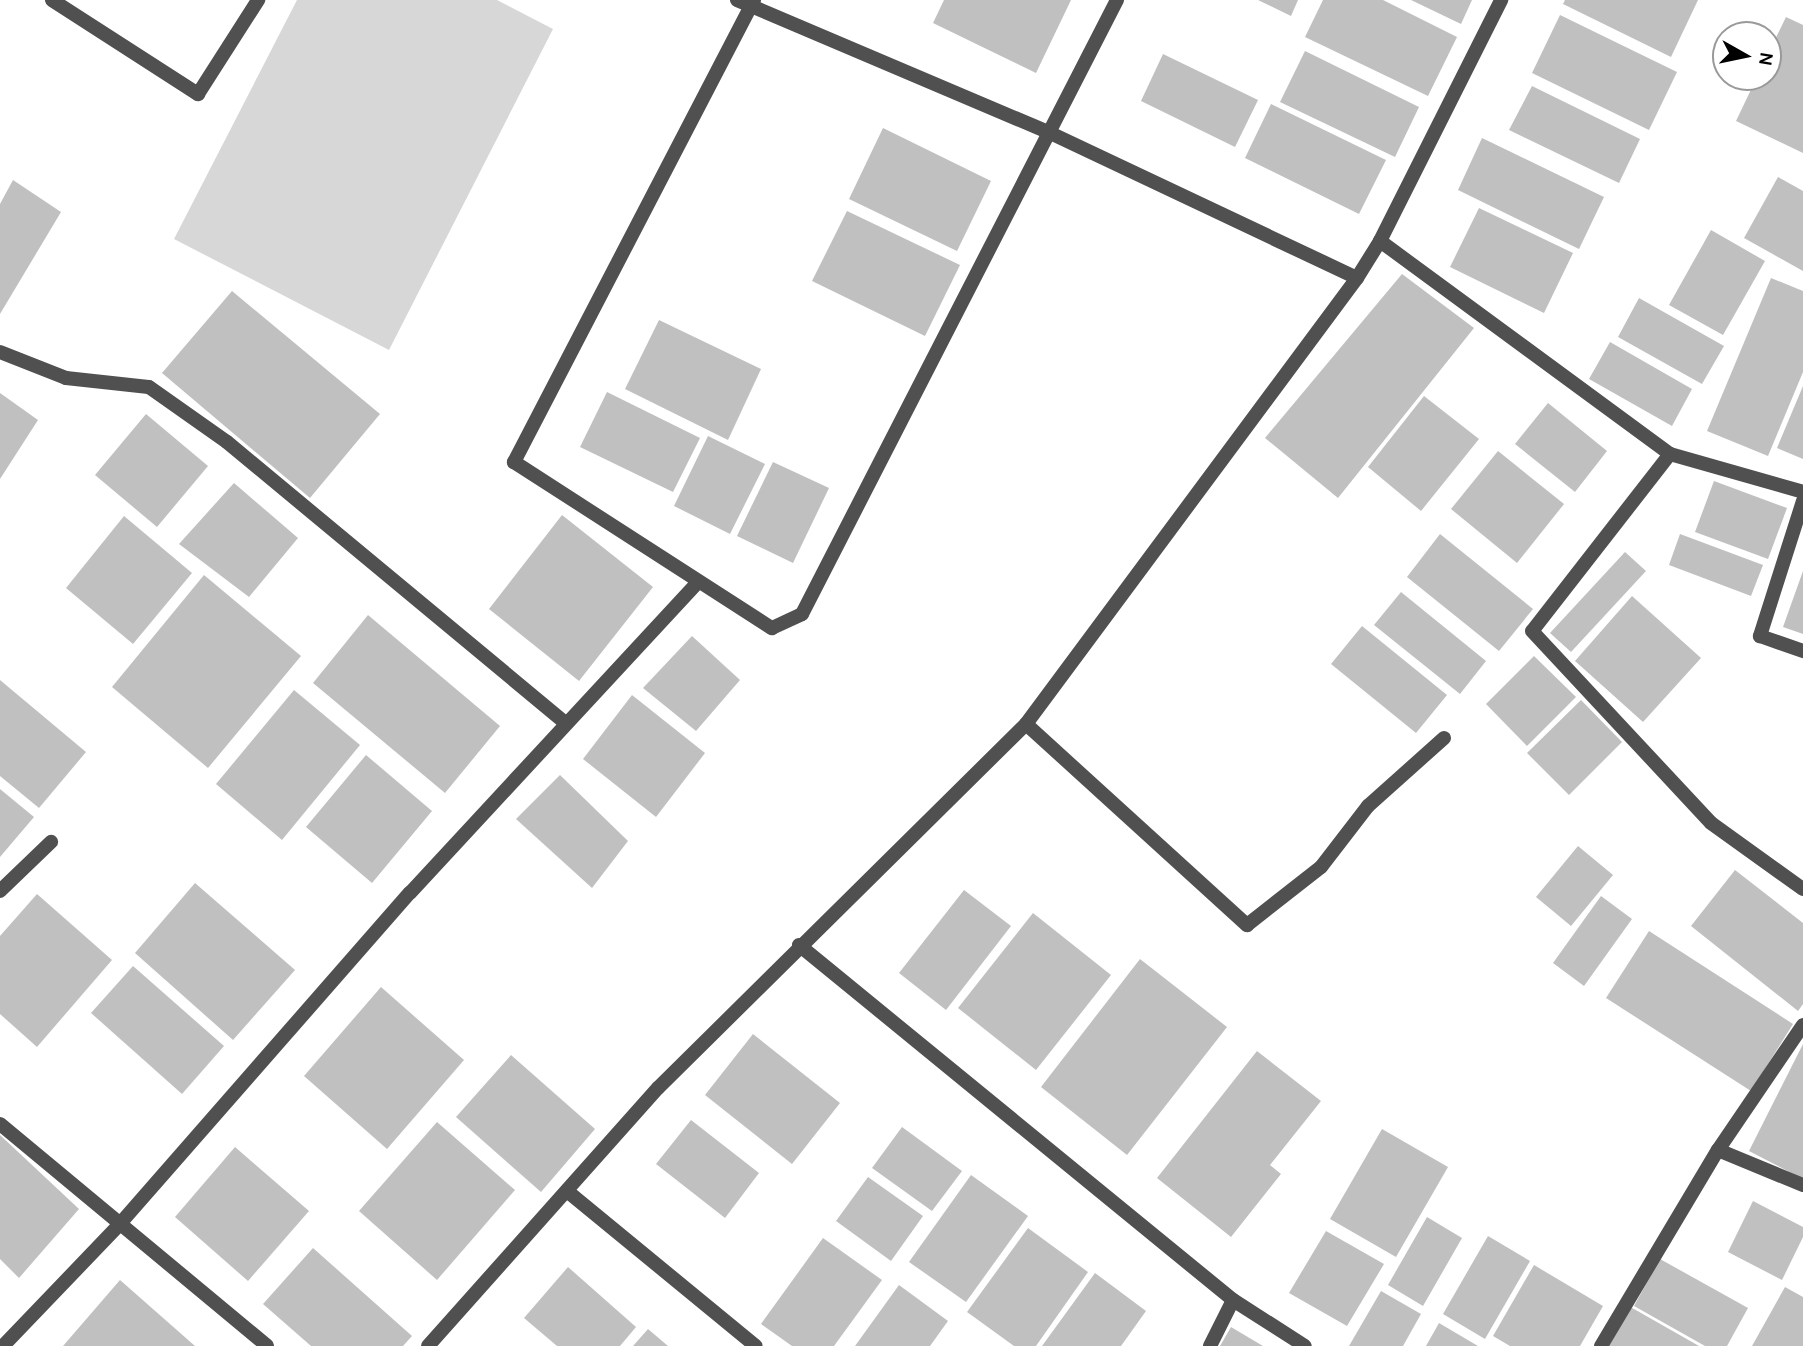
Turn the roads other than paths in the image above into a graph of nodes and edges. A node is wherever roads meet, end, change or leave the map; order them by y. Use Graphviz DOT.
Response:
graph roads {
  1 [pos="52,0"];
  2 [pos="258,0"];
  3 [pos="1116,0"];
  4 [pos="1502,0"];
  5 [pos="747,2"];
  6 [pos="1046,131"];
  7 [pos="1380,241"];
  8 [pos="1357,278"];
  9 [pos="0,352"];
  10 [pos="1670,454"];
  11 [pos="1803,492"];
  12 [pos="1803,501"];
  13 [pos="698,582"];
  14 [pos="1803,651"];
  15 [pos="565,723"];
  16 [pos="1026,724"];
  17 [pos="1444,738"];
  18 [pos="51,842"];
  19 [pos="1803,889"];
  20 [pos="0,891"];
  21 [pos="799,945"];
  22 [pos="1803,1025"];
  23 [pos="0,1124"];
  24 [pos="1718,1150"];
  25 [pos="1803,1185"];
  26 [pos="567,1191"];
  27 [pos="118,1226"];
  28 [pos="1234,1300"];
  29 [pos="3,1346"];
  30 [pos="267,1346"];
  31 [pos="428,1346"];
  32 [pos="756,1346"];
  33 [pos="1210,1346"];
  34 [pos="1305,1346"];
  35 [pos="1601,1346"];
  1 -- 2 [label="street"];
  3 -- 6 [label="street"];
  4 -- 7 [label="street"];
  5 -- 6 [label="street"];
  5 -- 13 [label="street"];
  6 -- 8 [label="street"];
  6 -- 13 [label="street"];
  7 -- 8 [label="street"];
  7 -- 10 [label="street"];
  8 -- 16 [label="street"];
  9 -- 15 [label="street"];
  10 -- 11 [label="street"];
  10 -- 19 [label="street"];
  12 -- 14 [label="street"];
  13 -- 15 [label="street"];
  15 -- 27 [label="street"];
  16 -- 17 [label="street"];
  16 -- 21 [label="street"];
  18 -- 20 [label="street"];
  21 -- 26 [label="street"];
  21 -- 28 [label="street"];
  22 -- 24 [label="street"];
  23 -- 27 [label="street"];
  24 -- 25 [label="street"];
  24 -- 35 [label="street"];
  26 -- 31 [label="street"];
  26 -- 32 [label="street"];
  27 -- 29 [label="street"];
  27 -- 30 [label="street"];
  28 -- 33 [label="street"];
  28 -- 34 [label="street"];
}
